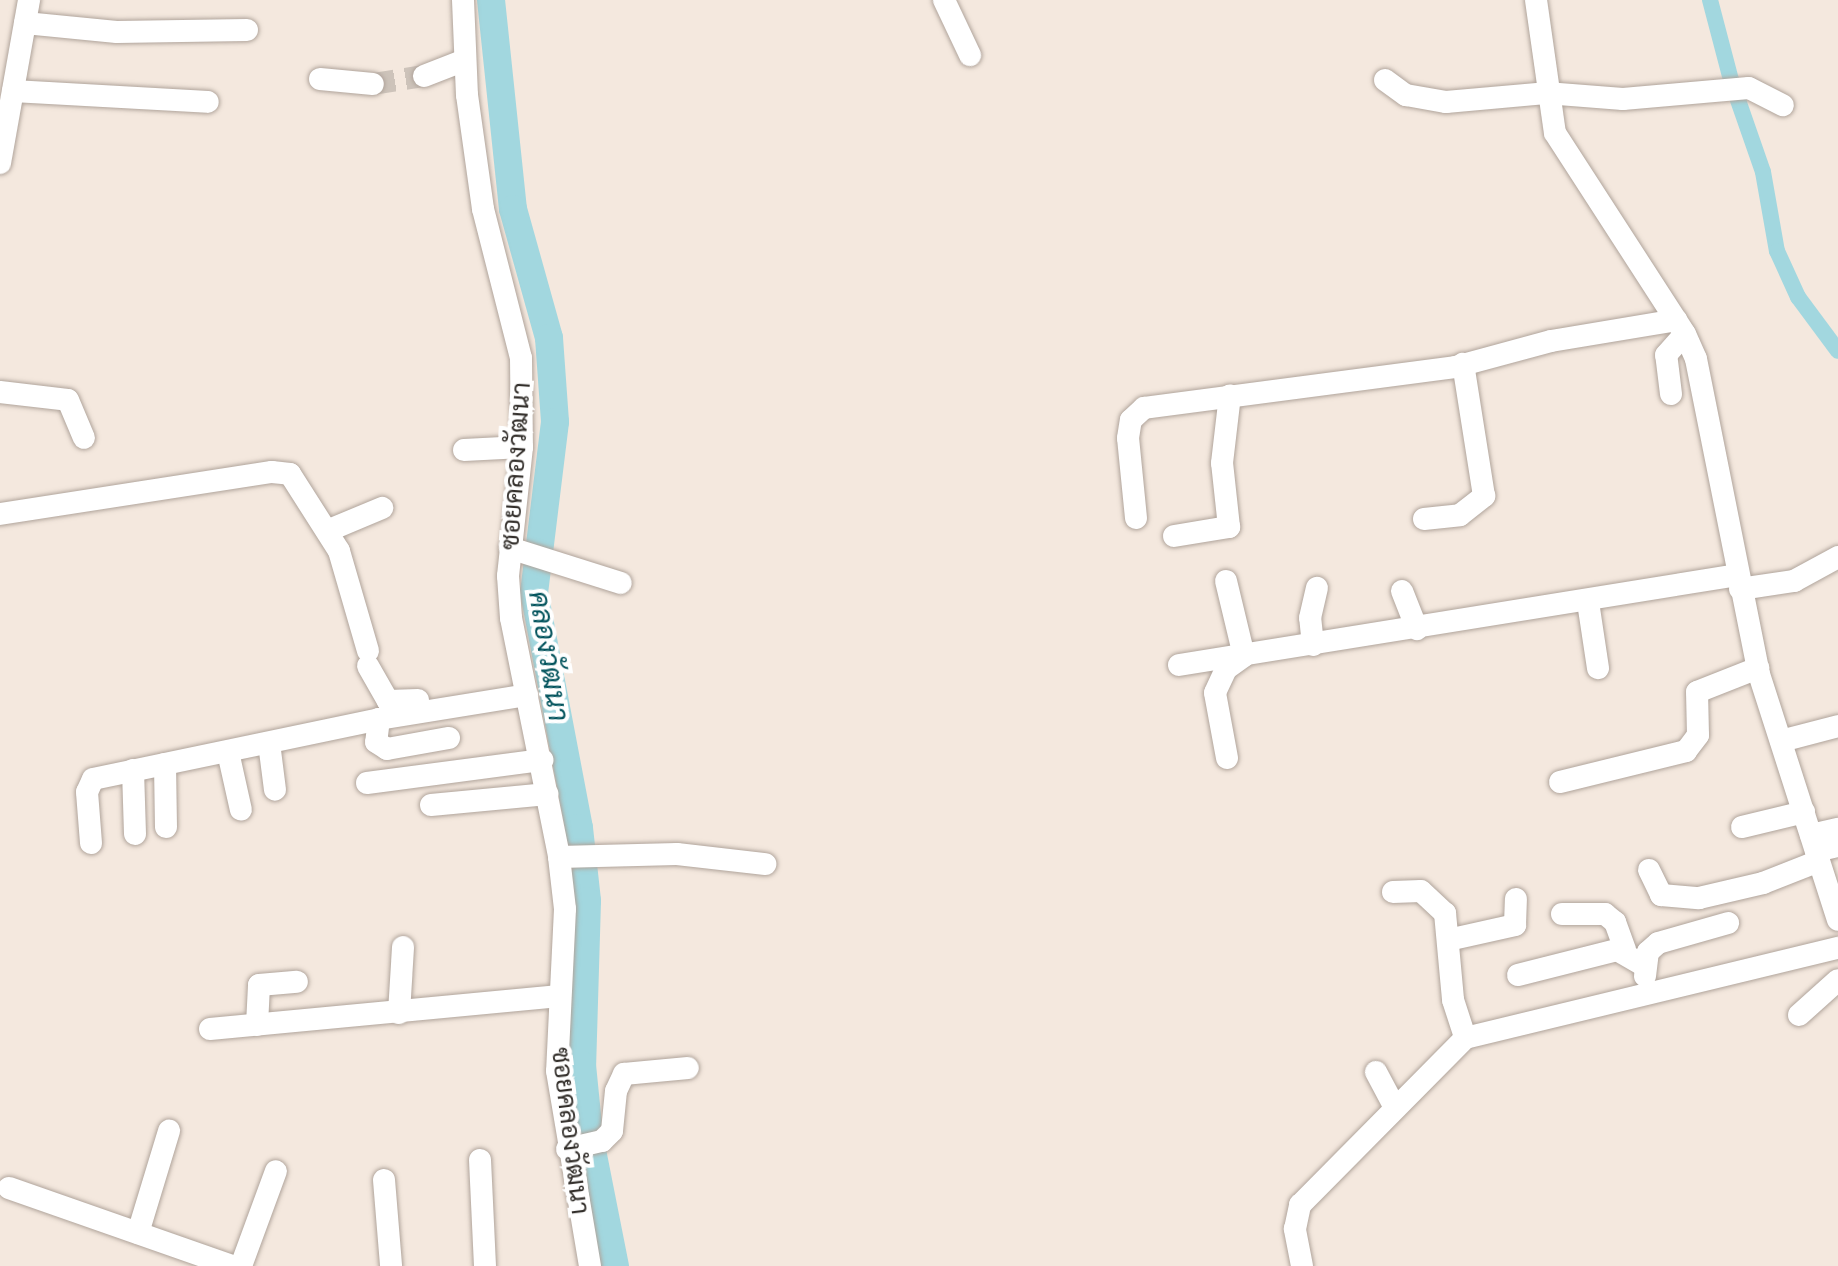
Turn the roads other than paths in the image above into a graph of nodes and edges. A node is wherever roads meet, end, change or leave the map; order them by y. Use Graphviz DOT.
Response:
graph roads {
  1 [pos="29,0"];
  2 [pos="463,0"];
  3 [pos="944,0"];
  4 [pos="1536,0"];
  5 [pos="24,29"];
  6 [pos="247,30"];
  7 [pos="0,34"];
  8 [pos="970,55"];
  9 [pos="465,60"];
  10 [pos="424,76"];
  11 [pos="320,79"];
  12 [pos="1385,80"];
  13 [pos="373,84"];
  14 [pos="13,91"];
  15 [pos="1546,93"];
  16 [pos="208,102"];
  17 [pos="1783,105"];
  18 [pos="0,163"];
  19 [pos="1681,327"];
  20 [pos="1463,364"];
  21 [pos="0,392"];
  22 [pos="1671,394"];
  23 [pos="1230,395"];
  24 [pos="84,438"];
  25 [pos="522,447"];
  26 [pos="464,450"];
  27 [pos="382,508"];
  28 [pos="0,514"];
  29 [pos="1136,518"];
  30 [pos="1424,519"];
  31 [pos="327,531"];
  32 [pos="1174,536"];
  33 [pos="524,551"];
  34 [pos="1838,557"];
  35 [pos="1226,581"];
  36 [pos="1738,582"];
  37 [pos="621,583"];
  38 [pos="1317,588"];
  39 [pos="1402,591"];
  40 [pos="1588,602"];
  41 [pos="1417,629"];
  42 [pos="1313,645"];
  43 [pos="1244,656"];
  44 [pos="1179,665"];
  45 [pos="1598,668"];
  46 [pos="1758,668"];
  47 [pos="526,687"];
  48 [pos="379,719"];
  49 [pos="1838,726"];
  50 [pos="449,738"];
  51 [pos="1781,741"];
  52 [pos="269,743"];
  53 [pos="228,752"];
  54 [pos="1227,758"];
  55 [pos="542,760"];
  56 [pos="165,764"];
  57 [pos="133,770"];
  58 [pos="1560,782"];
  59 [pos="367,783"];
  60 [pos="275,790"];
  61 [pos="547,794"];
  62 [pos="431,805"];
  63 [pos="241,810"];
  64 [pos="1804,812"];
  65 [pos="166,827"];
  66 [pos="1742,827"];
  67 [pos="1838,829"];
  68 [pos="135,834"];
  69 [pos="91,843"];
  70 [pos="1821,848"];
  71 [pos="575,857"];
  72 [pos="765,864"];
  73 [pos="1649,870"];
  74 [pos="1393,892"];
  75 [pos="1516,899"];
  76 [pos="1562,914"];
  77 [pos="1838,920"];
  78 [pos="1728,923"];
  79 [pos="1448,940"];
  80 [pos="403,947"];
  81 [pos="1838,948"];
  82 [pos="1625,950"];
  83 [pos="1643,965"];
  84 [pos="1518,975"];
  85 [pos="1838,980"];
  86 [pos="297,982"];
  87 [pos="1652,994"];
  88 [pos="559,996"];
  89 [pos="399,1013"];
  90 [pos="1799,1015"];
  91 [pos="257,1025"];
  92 [pos="210,1029"];
  93 [pos="1465,1038"];
  94 [pos="688,1068"];
  95 [pos="1376,1072"];
  96 [pos="1394,1106"];
  97 [pos="169,1131"];
  98 [pos="584,1145"];
  99 [pos="480,1160"];
  100 [pos="276,1171"];
  101 [pos="384,1180"];
  102 [pos="9,1188"];
  103 [pos="138,1233"];
  104 [pos="232,1266"];
  105 [pos="241,1266"];
  106 [pos="391,1266"];
  107 [pos="485,1266"];
  108 [pos="590,1266"];
  109 [pos="1302,1266"];
  1 -- 5 [label="street"];
  2 -- 9 [label="street, ซอยคลองวัฒนา"];
  3 -- 8 [label="street"];
  4 -- 15 [label="street"];
  5 -- 6 [label="street"];
  5 -- 7 [label="street"];
  5 -- 14 [label="street"];
  9 -- 10 [label="street"];
  9 -- 25 [label="street, ซอยคลองวัฒนา"];
  11 -- 13 [label="street"];
  12 -- 15 [label="street"];
  14 -- 16 [label="street"];
  14 -- 18 [label="street"];
  15 -- 17 [label="street"];
  15 -- 19 [label="street"];
  19 -- 20 [label="street"];
  19 -- 22 [label="street"];
  19 -- 36 [label="street"];
  20 -- 23 [label="street"];
  20 -- 30 [label="street"];
  21 -- 24 [label="street"];
  23 -- 29 [label="street"];
  23 -- 32 [label="street"];
  25 -- 26 [label="street"];
  25 -- 33 [label="street, ซอยคลองวัฒนา"];
  27 -- 31 [label="street"];
  28 -- 31 [label="street"];
  31 -- 47 [label="street"];
  33 -- 37 [label="street"];
  33 -- 47 [label="street, ซอยคลองวัฒนา"];
  34 -- 36 [label="street"];
  35 -- 43 [label="street"];
  36 -- 40 [label="street"];
  36 -- 46 [label="street"];
  38 -- 42 [label="street"];
  39 -- 41 [label="street"];
  40 -- 41 [label="street"];
  40 -- 45 [label="street"];
  41 -- 42 [label="street"];
  42 -- 43 [label="street"];
  43 -- 44 [label="street"];
  43 -- 54 [label="street"];
  46 -- 51 [label="street"];
  46 -- 58 [label="street"];
  47 -- 48 [label="street"];
  47 -- 55 [label="street, ซอยคลองวัฒนา"];
  48 -- 50 [label="street"];
  48 -- 52 [label="street"];
  49 -- 51 [label="street"];
  51 -- 64 [label="street"];
  52 -- 53 [label="street"];
  52 -- 60 [label="street"];
  53 -- 56 [label="street"];
  53 -- 63 [label="street"];
  55 -- 59 [label="street"];
  55 -- 61 [label="street, ซอยคลองวัฒนา"];
  56 -- 57 [label="street"];
  56 -- 65 [label="street"];
  57 -- 68 [label="street"];
  57 -- 69 [label="street"];
  61 -- 62 [label="street"];
  61 -- 71 [label="street, ซอยคลองวัฒนา"];
  64 -- 66 [label="street"];
  64 -- 70 [label="street"];
  67 -- 70 [label="street"];
  70 -- 73 [label="street"];
  70 -- 77 [label="street"];
  71 -- 72 [label="street"];
  71 -- 88 [label="street, ซอยคลองวัฒนา"];
  74 -- 79 [label="street"];
  75 -- 79 [label="street"];
  76 -- 82 [label="street"];
  78 -- 83 [label="street"];
  79 -- 93 [label="street"];
  80 -- 89 [label="street"];
  81 -- 87 [label="street"];
  82 -- 83 [label="street"];
  82 -- 84 [label="street"];
  83 -- 87 [label="street"];
  85 -- 90 [label="street"];
  86 -- 91 [label="street"];
  87 -- 93 [label="street"];
  88 -- 89 [label="street"];
  88 -- 98 [label="street, ซอยคลองวัฒนา"];
  89 -- 91 [label="street"];
  91 -- 92 [label="street"];
  93 -- 96 [label="street"];
  94 -- 98 [label="street"];
  95 -- 96 [label="street"];
  96 -- 109 [label="street"];
  97 -- 103 [label="street"];
  98 -- 108 [label="street, ซอยคลองวัฒนา"];
  99 -- 107 [label="street"];
  100 -- 105 [label="street"];
  101 -- 106 [label="street"];
  102 -- 103 [label="street"];
  103 -- 104 [label="street"];
}
